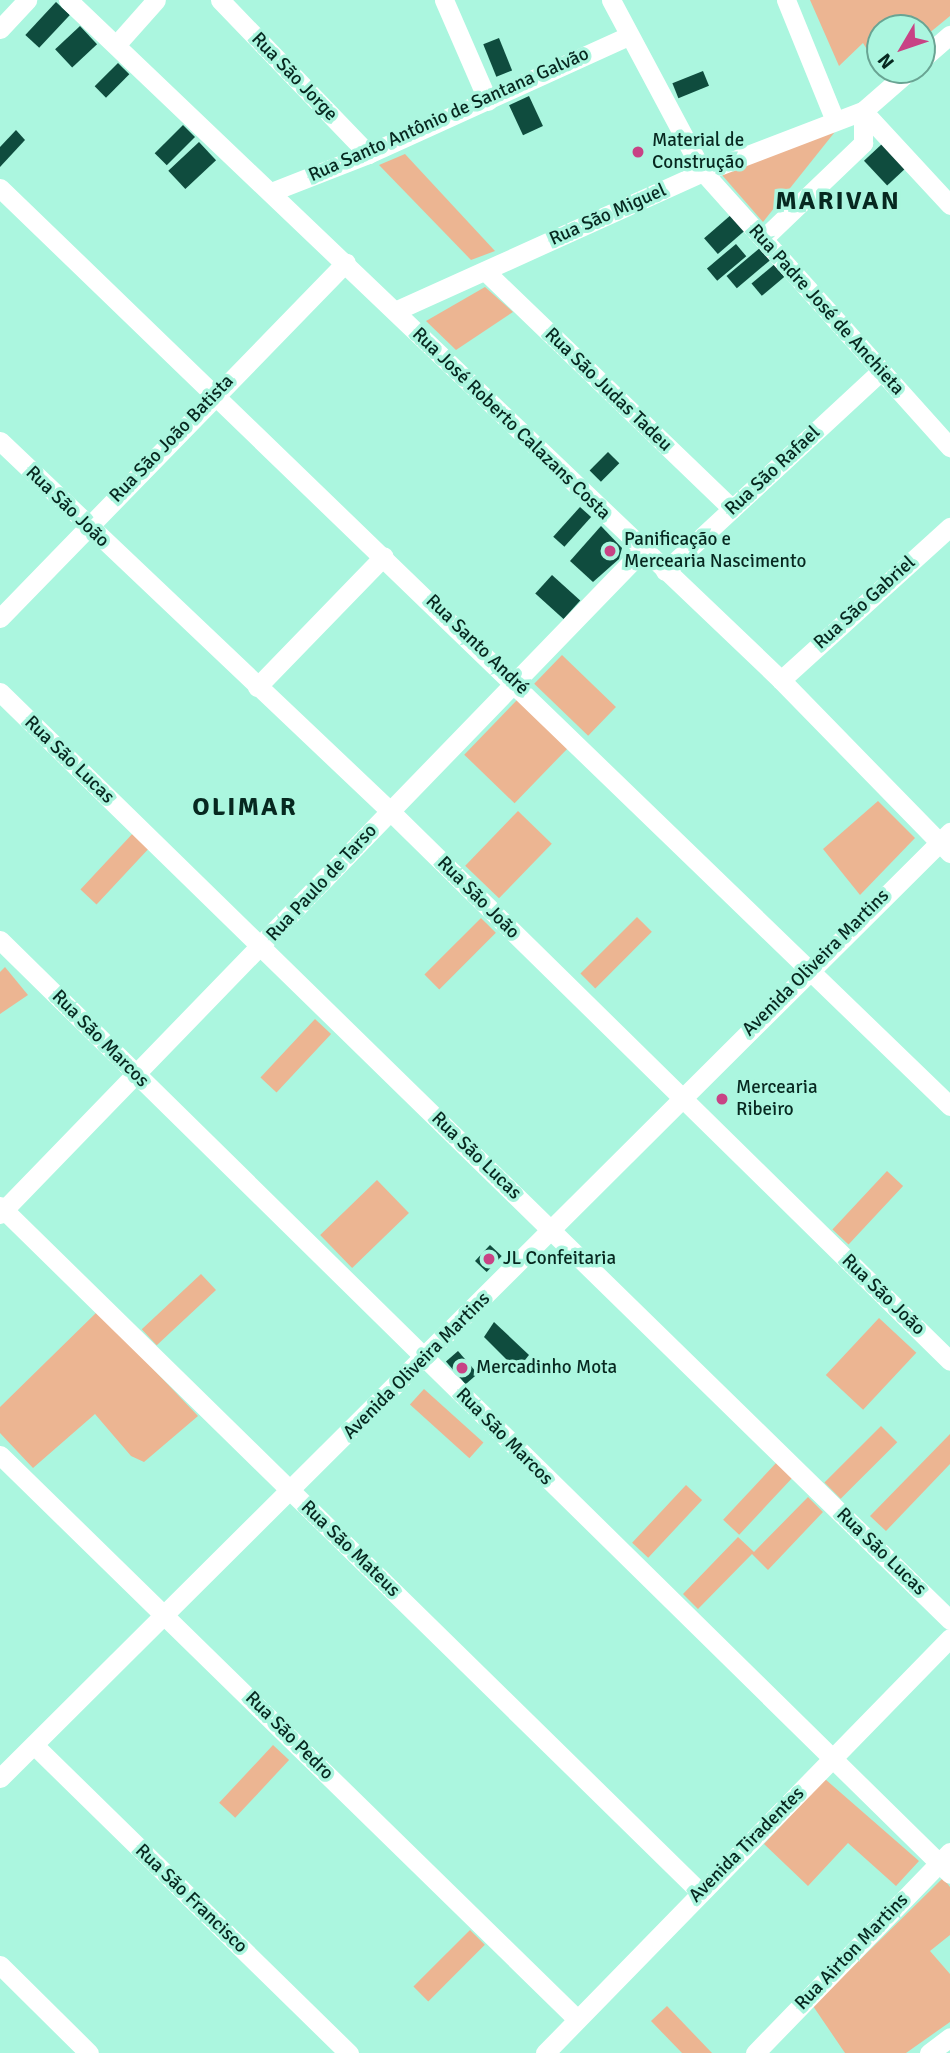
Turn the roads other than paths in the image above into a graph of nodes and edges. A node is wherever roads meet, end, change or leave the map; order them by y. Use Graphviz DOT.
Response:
graph roads {
  1 [pos="27,0"];
  2 [pos="68,0"];
  3 [pos="156,0"];
  4 [pos="220,0"];
  5 [pos="444,0"];
  6 [pos="611,0"];
  7 [pos="786,0"];
  8 [pos="0,29"];
  9 [pos="950,35"];
  10 [pos="626,37"];
  11 [pos="116,45"];
  12 [pos="936,47"];
  13 [pos="894,84"];
  14 [pos="488,100"];
  15 [pos="863,111"];
  16 [pos="834,118"];
  17 [pos="368,155"];
  18 [pos="703,172"];
  19 [pos="0,188"];
  20 [pos="271,192"];
  21 [pos="950,205"];
  22 [pos="763,239"];
  23 [pos="346,262"];
  24 [pos="485,271"];
  25 [pos="395,311"];
  26 [pos="881,371"];
  27 [pos="214,396"];
  28 [pos="0,441"];
  29 [pos="950,447"];
  30 [pos="732,509"];
  31 [pos="950,527"];
  32 [pos="87,528"];
  33 [pos="642,550"];
  34 [pos="384,556"];
  35 [pos="665,571"];
  36 [pos="0,618"];
  37 [pos="781,680"];
  38 [pos="515,681"];
  39 [pos="257,687"];
  40 [pos="0,692"];
  41 [pos="389,810"];
  42 [pos="946,843"];
  43 [pos="0,940"];
  44 [pos="262,948"];
  45 [pos="807,968"];
  46 [pos="135,1074"];
  47 [pos="682,1099"];
  48 [pos="950,1106"];
  49 [pos="1,1210"];
  50 [pos="553,1231"];
  51 [pos="424,1357"];
  52 [pos="950,1361"];
  53 [pos="0,1455"];
  54 [pos="292,1493"];
  55 [pos="167,1615"];
  56 [pos="950,1620"];
  57 [pos="950,1637"];
  58 [pos="34,1745"];
  59 [pos="831,1759"];
  60 [pos="0,1778"];
  61 [pos="946,1863"];
  62 [pos="700,1892"];
  63 [pos="0,1965"];
  64 [pos="577,2019"];
  65 [pos="950,2036"];
  66 [pos="558,2049"];
  67 [pos="89,2053"];
  68 [pos="349,2053"];
  69 [pos="755,2053"];
  70 [pos="929,2053"];
  1 -- 8 [label="street"];
  2 -- 11 [label="street, Rua José Roberto Calazans Costa"];
  3 -- 11 [label="street"];
  4 -- 17 [label="street, Rua São Jorge"];
  5 -- 14 [label="street"];
  6 -- 10 [label="street, Rua Padre José de Anchieta"];
  7 -- 16 [label="street"];
  9 -- 12 [label="street"];
  10 -- 14 [label="street, Rua Santo Antônio de Santana Galvão"];
  10 -- 18 [label="street, Rua Padre José de Anchieta"];
  11 -- 20 [label="street, Rua José Roberto Calazans Costa"];
  13 -- 15 [label="street"];
  14 -- 17 [label="street, Rua Santo Antônio de Santana Galvão"];
  15 -- 16 [label="street, Rua São Miguel"];
  15 -- 21 [label="street"];
  15 -- 22 [label="street"];
  16 -- 18 [label="street, Rua São Miguel"];
  17 -- 20 [label="street, Rua Santo Antônio de Santana Galvão"];
  18 -- 22 [label="street, Rua Padre José de Anchieta"];
  18 -- 24 [label="street, Rua São Miguel"];
  19 -- 27 [label="street, Rua Santo André"];
  20 -- 23 [label="street, Rua José Roberto Calazans Costa"];
  22 -- 26 [label="street, Rua Padre José de Anchieta"];
  23 -- 25 [label="street, Rua José Roberto Calazans Costa"];
  23 -- 27 [label="street, Rua São João Batista"];
  24 -- 25 [label="street, Rua São Miguel"];
  24 -- 30 [label="street, Rua São Judas Tadeu"];
  25 -- 33 [label="street, Rua José Roberto Calazans Costa"];
  26 -- 29 [label="street, Rua Padre José de Anchieta"];
  26 -- 30 [label="street, Rua São Rafael"];
  27 -- 32 [label="street, Rua São João Batista"];
  27 -- 34 [label="street, Rua Santo André"];
  28 -- 32 [label="street, Rua São João"];
  30 -- 35 [label="street, Rua São Rafael"];
  31 -- 37 [label="street, Rua São Gabriel"];
  32 -- 36 [label="street, Rua São João Batista"];
  32 -- 39 [label="street, Rua São João"];
  33 -- 35 [label="street, Rua José Roberto Calazans Costa"];
  33 -- 38 [label="street, Rua Paulo de Tarso"];
  34 -- 38 [label="street, Rua Santo André"];
  34 -- 39 [label="street"];
  35 -- 37 [label="street, Rua José Roberto Calazans Costa"];
  37 -- 42 [label="street, Rua José Roberto Calazans Costa"];
  38 -- 41 [label="street, Rua Paulo de Tarso"];
  38 -- 45 [label="street, Rua Santo André"];
  39 -- 41 [label="street, Rua São João"];
  40 -- 44 [label="street, Rua São Lucas"];
  41 -- 44 [label="street, Rua Paulo de Tarso"];
  41 -- 47 [label="street, Rua São João"];
  42 -- 45 [label="street, Avenida Oliveira Martins"];
  43 -- 46 [label="street, Rua São Marcos"];
  44 -- 46 [label="street, Rua Paulo de Tarso"];
  44 -- 50 [label="street, Rua São Lucas"];
  45 -- 47 [label="street, Avenida Oliveira Martins"];
  45 -- 48 [label="street, Rua Santo André"];
  46 -- 49 [label="street, Rua Paulo de Tarso"];
  46 -- 51 [label="street, Rua São Marcos"];
  47 -- 50 [label="street, Avenida Oliveira Martins"];
  47 -- 52 [label="street, Rua São João"];
  49 -- 54 [label="street, Rua São Mateus"];
  50 -- 51 [label="street, Avenida Oliveira Martins"];
  50 -- 56 [label="street, Rua São Lucas"];
  51 -- 54 [label="street, Avenida Oliveira Martins"];
  51 -- 59 [label="street, Rua São Marcos"];
  53 -- 55 [label="street, Rua São Pedro"];
  54 -- 55 [label="street, Avenida Oliveira Martins"];
  54 -- 62 [label="street, Rua São Mateus"];
  55 -- 58 [label="street, Avenida Oliveira Martins"];
  55 -- 64 [label="street, Rua São Pedro"];
  57 -- 59 [label="street, Avenida Tiradentes"];
  58 -- 60 [label="street, Avenida Oliveira Martins"];
  58 -- 68 [label="street, Rua São Francisco"];
  59 -- 61 [label="street, Rua São Marcos"];
  59 -- 62 [label="street, Avenida Tiradentes"];
  61 -- 69 [label="street, Rua Airton Martins"];
  62 -- 64 [label="street, Avenida Tiradentes"];
  63 -- 67 [label="street"];
  64 -- 66 [label="street, Avenida Tiradentes"];
  65 -- 70 [label="street"];
}
